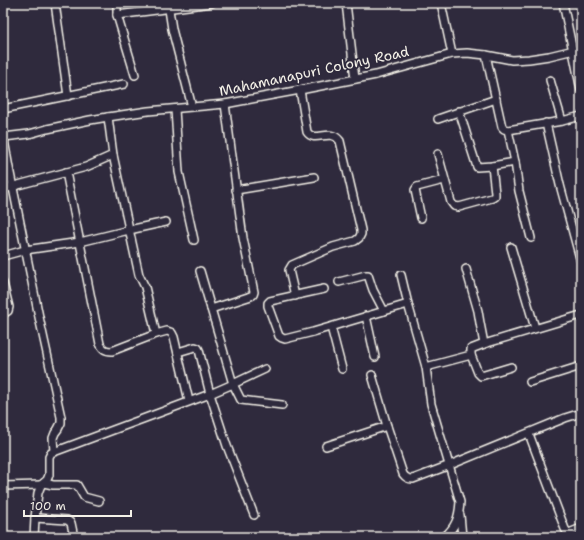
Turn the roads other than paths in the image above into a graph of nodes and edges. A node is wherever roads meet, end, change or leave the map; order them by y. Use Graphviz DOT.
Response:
graph roads {
  1 [pos="55,3"];
  2 [pos="117,3"];
  3 [pos="212,3"];
  4 [pos="346,3"];
  5 [pos="441,3"];
  6 [pos="563,3"];
  7 [pos="168,6"];
  8 [pos="117,15"];
  9 [pos="577,50"];
  10 [pos="452,54"];
  11 [pos="486,55"];
  12 [pos="135,75"];
  13 [pos="355,79"];
  14 [pos="550,80"];
  15 [pos="124,84"];
  16 [pos="300,90"];
  17 [pos="581,90"];
  18 [pos="68,96"];
  19 [pos="496,99"];
  20 [pos="225,104"];
  21 [pos="192,107"];
  22 [pos="3,109"];
  23 [pos="175,109"];
  24 [pos="459,111"];
  25 [pos="581,116"];
  26 [pos="108,117"];
  27 [pos="438,119"];
  28 [pos="562,121"];
  29 [pos="546,123"];
  30 [pos="508,130"];
  31 [pos="3,135"];
  32 [pos="438,154"];
  33 [pos="113,155"];
  34 [pos="515,162"];
  35 [pos="492,166"];
  36 [pos="66,172"];
  37 [pos="314,177"];
  38 [pos="444,180"];
  39 [pos="13,186"];
  40 [pos="3,189"];
  41 [pos="236,190"];
  42 [pos="421,218"];
  43 [pos="166,222"];
  44 [pos="129,230"];
  45 [pos="532,238"];
  46 [pos="194,240"];
  47 [pos="80,242"];
  48 [pos="511,247"];
  49 [pos="25,250"];
  50 [pos="580,254"];
  51 [pos="3,256"];
  52 [pos="581,262"];
  53 [pos="466,269"];
  54 [pos="200,271"];
  55 [pos="401,275"];
  56 [pos="339,282"];
  57 [pos="3,283"];
  58 [pos="324,289"];
  59 [pos="294,296"];
  60 [pos="408,304"];
  61 [pos="211,310"];
  62 [pos="384,311"];
  63 [pos="3,314"];
  64 [pos="581,315"];
  65 [pos="366,316"];
  66 [pos="331,327"];
  67 [pos="535,328"];
  68 [pos="156,334"];
  69 [pos="484,344"];
  70 [pos="178,352"];
  71 [pos="471,355"];
  72 [pos="375,357"];
  73 [pos="581,366"];
  74 [pos="426,367"];
  75 [pos="511,367"];
  76 [pos="265,369"];
  77 [pos="342,369"];
  78 [pos="372,375"];
  79 [pos="530,382"];
  80 [pos="233,384"];
  81 [pos="210,394"];
  82 [pos="189,401"];
  83 [pos="282,405"];
  84 [pos="581,413"];
  85 [pos="386,426"];
  86 [pos="529,434"];
  87 [pos="326,446"];
  88 [pos="54,451"];
  89 [pos="450,465"];
  90 [pos="42,484"];
  91 [pos="3,486"];
  92 [pos="99,501"];
  93 [pos="459,510"];
  94 [pos="254,515"];
  95 [pos="35,518"];
  96 [pos="581,528"];
  97 [pos="34,537"];
  98 [pos="74,537"];
  99 [pos="444,537"];
  100 [pos="462,537"];
  1 -- 18 [label="street"];
  2 -- 8 [label="street"];
  3 -- 7 [label="street"];
  4 -- 13 [label="street"];
  5 -- 10 [label="street"];
  6 -- 9 [label="street"];
  7 -- 8 [label="street"];
  7 -- 21 [label="street"];
  8 -- 12 [label="street"];
  9 -- 11 [label="street, Mahamanapuri Colony Road"];
  9 -- 17 [label="street"];
  10 -- 11 [label="street, Mahamanapuri Colony Road"];
  10 -- 13 [label="street, Mahamanapuri Colony Road"];
  11 -- 19 [label="street"];
  13 -- 16 [label="street, Mahamanapuri Colony Road"];
  14 -- 28 [label="street"];
  15 -- 18 [label="street"];
  16 -- 20 [label="street, Mahamanapuri Colony Road"];
  16 -- 59 [label="street"];
  18 -- 22 [label="street"];
  19 -- 24 [label="street"];
  19 -- 30 [label="street"];
  20 -- 21 [label="street, Mahamanapuri Colony Road"];
  20 -- 41 [label="street"];
  21 -- 23 [label="street, Mahamanapuri Colony Road"];
  23 -- 26 [label="street, Mahamanapuri Colony Road"];
  23 -- 46 [label="street"];
  24 -- 27 [label="street"];
  24 -- 35 [label="street"];
  25 -- 28 [label="street"];
  26 -- 31 [label="street, Mahamanapuri Colony Road"];
  26 -- 33 [label="street"];
  28 -- 29 [label="street"];
  29 -- 30 [label="street"];
  29 -- 50 [label="street"];
  30 -- 34 [label="street"];
  31 -- 39 [label="street"];
  32 -- 38 [label="street"];
  33 -- 36 [label="street"];
  33 -- 44 [label="street"];
  34 -- 35 [label="street"];
  34 -- 45 [label="street"];
  35 -- 38 [label="street"];
  36 -- 39 [label="street"];
  36 -- 47 [label="street"];
  37 -- 41 [label="street"];
  38 -- 42 [label="street"];
  39 -- 40 [label="street"];
  39 -- 49 [label="street"];
  41 -- 61 [label="street"];
  43 -- 44 [label="street"];
  44 -- 47 [label="street"];
  44 -- 68 [label="street"];
  47 -- 49 [label="street"];
  47 -- 68 [label="street"];
  48 -- 67 [label="street"];
  49 -- 51 [label="street"];
  49 -- 88 [label="street"];
  50 -- 52 [label="street"];
  53 -- 69 [label="street"];
  54 -- 61 [label="street"];
  55 -- 60 [label="street"];
  56 -- 62 [label="street"];
  57 -- 63 [label="street"];
  58 -- 59 [label="street"];
  59 -- 66 [label="street"];
  60 -- 62 [label="street"];
  60 -- 74 [label="street"];
  61 -- 80 [label="street"];
  62 -- 65 [label="street"];
  64 -- 67 [label="street"];
  65 -- 66 [label="street"];
  65 -- 72 [label="street"];
  66 -- 77 [label="street"];
  67 -- 69 [label="street"];
  68 -- 70 [label="street"];
  69 -- 71 [label="street"];
  70 -- 81 [label="street"];
  70 -- 82 [label="street"];
  71 -- 74 [label="street"];
  71 -- 75 [label="street"];
  73 -- 79 [label="street"];
  74 -- 89 [label="street"];
  76 -- 80 [label="street"];
  78 -- 85 [label="street"];
  80 -- 81 [label="street"];
  80 -- 83 [label="street"];
  81 -- 82 [label="street"];
  81 -- 94 [label="street"];
  82 -- 88 [label="street"];
  84 -- 86 [label="street"];
  85 -- 87 [label="street"];
  85 -- 89 [label="street"];
  86 -- 89 [label="street"];
  86 -- 96 [label="street"];
  88 -- 90 [label="street"];
  89 -- 93 [label="street"];
  90 -- 91 [label="street"];
  90 -- 92 [label="street"];
  90 -- 95 [label="street"];
  93 -- 99 [label="street"];
  93 -- 100 [label="street"];
  95 -- 97 [label="street"];
  95 -- 98 [label="street"];
}
